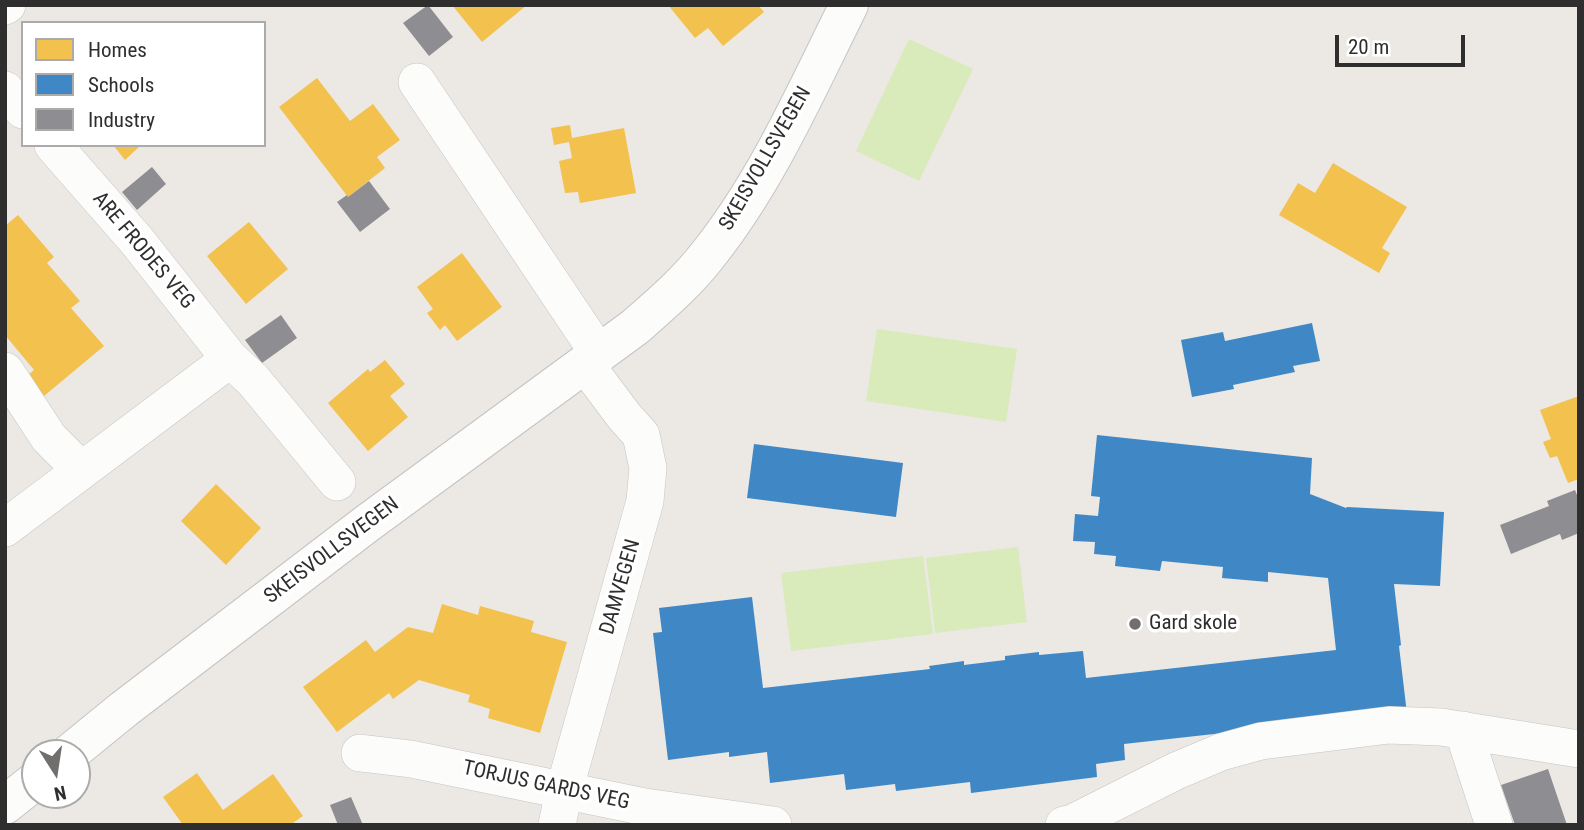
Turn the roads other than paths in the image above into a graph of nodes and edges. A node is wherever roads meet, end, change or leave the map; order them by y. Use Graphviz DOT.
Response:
graph roads {
  1 [pos="849,5"];
  2 [pos="416,82"];
  3 [pos="5,90"];
  4 [pos="21,108"];
  5 [pos="55,147"];
  6 [pos="230,359"];
  7 [pos="592,359"];
  8 [pos="5,371"];
  9 [pos="81,470"];
  10 [pos="337,482"];
  11 [pos="5,528"];
  12 [pos="1463,730"];
  13 [pos="87,739"];
  14 [pos="1579,749"];
  15 [pos="360,753"];
  16 [pos="21,792"];
  17 [pos="5,805"];
  18 [pos="560,808"];
  19 [pos="773,825"];
  20 [pos="1064,825"];
  21 [pos="1494,825"];
  1 -- 7 [label="main road, SKEISVOLLSVEGEN"];
  2 -- 7 [label="street"];
  3 -- 4 [label="street"];
  5 -- 6 [label="street, ARE FRODES VEG"];
  6 -- 9 [label="street"];
  6 -- 10 [label="street, ARE FRODES VEG"];
  7 -- 13 [label="main road, SKEISVOLLSVEGEN"];
  7 -- 18 [label="street, DAMVEGEN"];
  8 -- 9 [label="street"];
  9 -- 11 [label="street"];
  12 -- 14 [label="street"];
  12 -- 20 [label="street"];
  12 -- 21 [label="street"];
  15 -- 18 [label="street, TORJUS GARDS VEG"];
  16 -- 17 [label="main road"];
  18 -- 19 [label="street, TORJUS GARDS VEG"];
}
